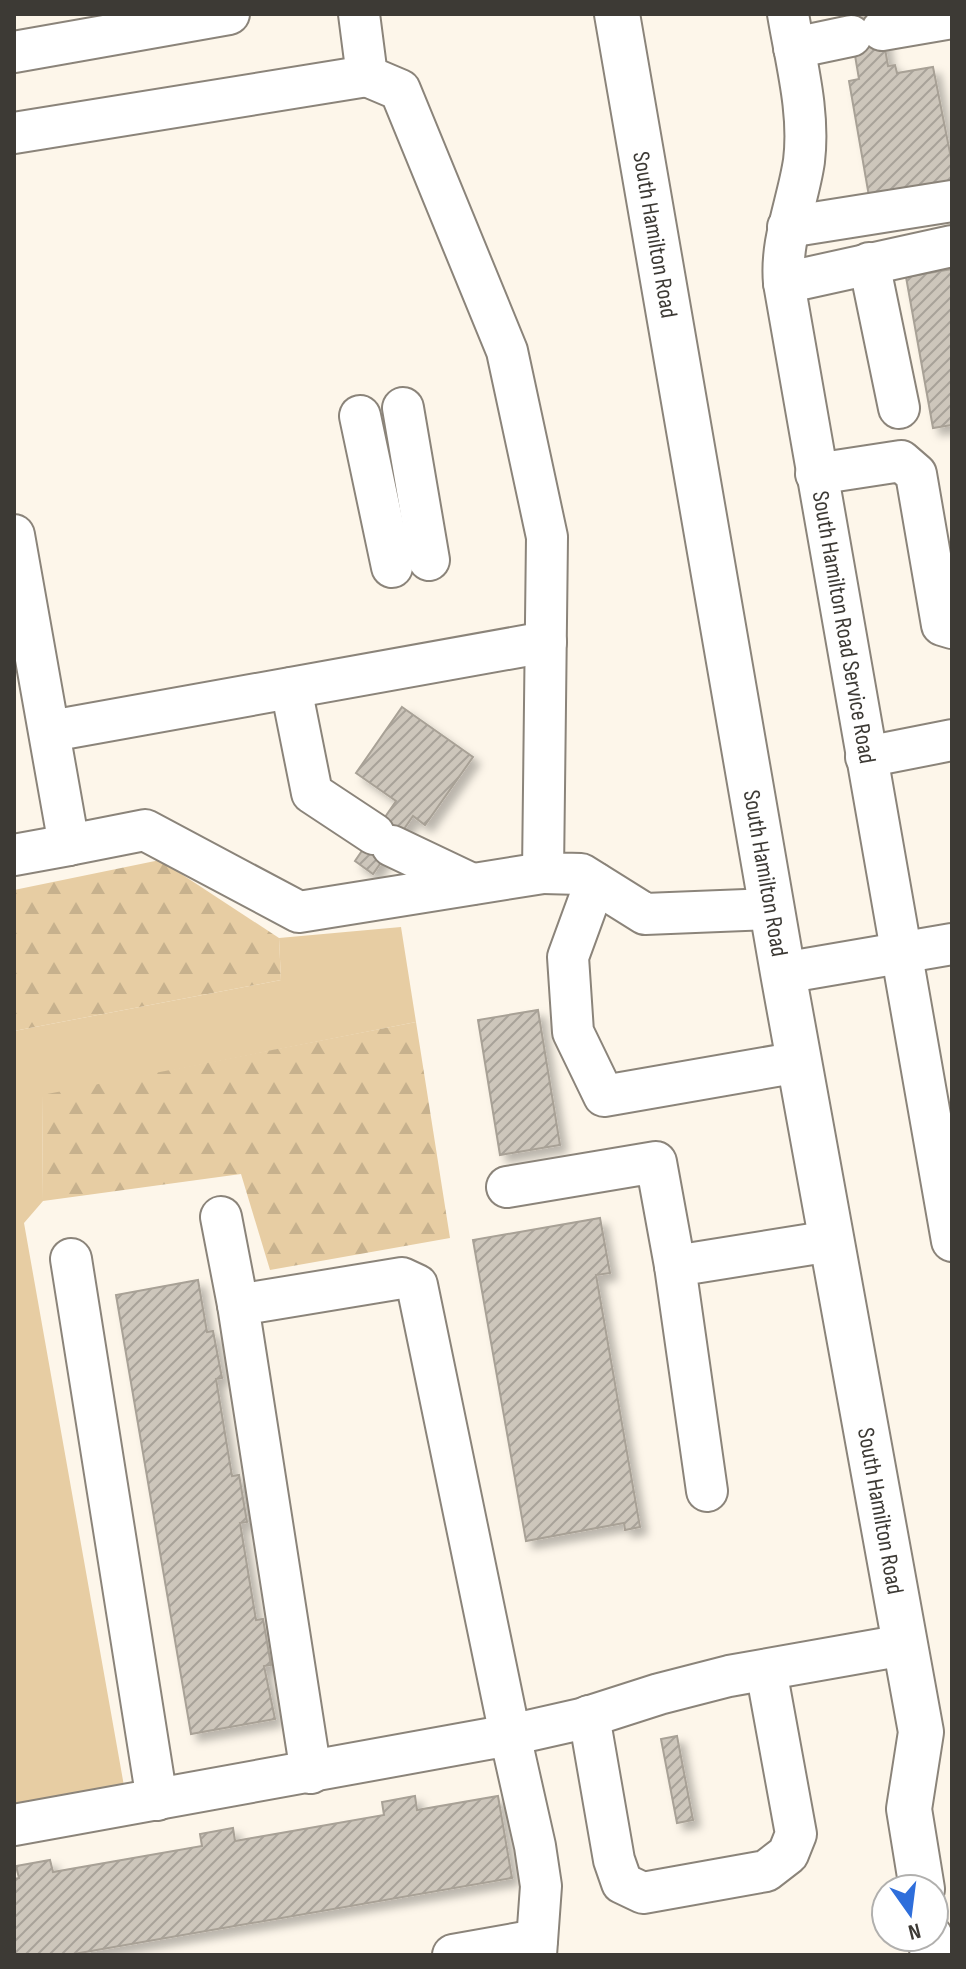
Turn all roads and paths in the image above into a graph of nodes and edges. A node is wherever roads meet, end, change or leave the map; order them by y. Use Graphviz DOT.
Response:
graph roads {
  1 [pos="229,14"];
  2 [pos="359,14"];
  3 [pos="617,14"];
  4 [pos="952,18"];
  5 [pos="791,31"];
  6 [pos="14,52"];
  7 [pos="367,76"];
  8 [pos="14,133"];
  9 [pos="952,201"];
  10 [pos="788,227"];
  11 [pos="952,246"];
  12 [pos="869,263"];
  13 [pos="784,283"];
  14 [pos="403,408"];
  15 [pos="899,408"];
  16 [pos="360,416"];
  17 [pos="816,474"];
  18 [pos="14,535"];
  19 [pos="952,628"];
  20 [pos="546,642"];
  21 [pos="291,688"];
  22 [pos="51,731"];
  23 [pos="952,740"];
  24 [pos="866,757"];
  25 [pos="69,845"];
  26 [pos="14,855"];
  27 [pos="543,873"];
  28 [pos="595,883"];
  29 [pos="472,884"];
  30 [pos="772,909"];
  31 [pos="952,944"];
  32 [pos="903,951"];
  33 [pos="783,973"];
  34 [pos="799,1062"];
  35 [pos="507,1187"];
  36 [pos="221,1217"];
  37 [pos="831,1241"];
  38 [pos="952,1241"];
  39 [pos="71,1259"];
  40 [pos="675,1266"];
  41 [pos="238,1305"];
  42 [pos="707,1491"];
  43 [pos="904,1645"];
  44 [pos="766,1670"];
  45 [pos="589,1716"];
  46 [pos="921,1732"];
  47 [pos="510,1735"];
  48 [pos="952,1771"];
  49 [pos="311,1773"];
  50 [pos="157,1800"];
  51 [pos="14,1825"];
  52 [pos="919,1873"];
  53 [pos="537,1948"];
  54 [pos="453,1955"];
  1 -- 6 [label="street"];
  2 -- 7 [label="street"];
  3 -- 30 [label="main road, South Hamilton Road"];
  4 -- 5 [label="street"];
  5 -- 10 [label="street, South Hamilton Road Service Road"];
  7 -- 8 [label="street"];
  7 -- 20 [label="street"];
  9 -- 10 [label="street"];
  10 -- 13 [label="street, South Hamilton Road Service Road"];
  11 -- 12 [label="street"];
  12 -- 13 [label="street"];
  12 -- 15 [label="street"];
  13 -- 17 [label="street, South Hamilton Road Service Road"];
  14 -- 16 [label="street"];
  17 -- 19 [label="street"];
  17 -- 24 [label="street, South Hamilton Road Service Road"];
  18 -- 22 [label="street"];
  20 -- 21 [label="street"];
  20 -- 27 [label="street"];
  21 -- 22 [label="street"];
  21 -- 29 [label="street"];
  22 -- 25 [label="street"];
  23 -- 24 [label="street"];
  24 -- 32 [label="street, South Hamilton Road Service Road"];
  25 -- 26 [label="street"];
  25 -- 29 [label="street"];
  27 -- 28 [label="street"];
  27 -- 29 [label="street"];
  28 -- 30 [label="street"];
  28 -- 34 [label="street"];
  30 -- 33 [label="main road, South Hamilton Road"];
  31 -- 32 [label="street"];
  32 -- 33 [label="street"];
  32 -- 38 [label="street, South Hamilton Road Service Road"];
  33 -- 34 [label="main road, South Hamilton Road"];
  34 -- 37 [label="main road, South Hamilton Road"];
  35 -- 40 [label="street"];
  36 -- 41 [label="street"];
  37 -- 40 [label="street"];
  37 -- 43 [label="main road, South Hamilton Road"];
  39 -- 50 [label="street"];
  40 -- 42 [label="street"];
  41 -- 47 [label="street"];
  41 -- 49 [label="street"];
  43 -- 44 [label="street"];
  43 -- 46 [label="main road, South Hamilton Road"];
  44 -- 45 [label="street"];
  44 -- 45 [label="street"];
  45 -- 47 [label="street"];
  46 -- 48 [label="main road, South Hamilton Road"];
  46 -- 52 [label="main road, South Hamilton Road"];
  47 -- 49 [label="street"];
  47 -- 53 [label="street"];
  49 -- 50 [label="street"];
  50 -- 51 [label="street"];
  53 -- 54 [label="street"];
}
